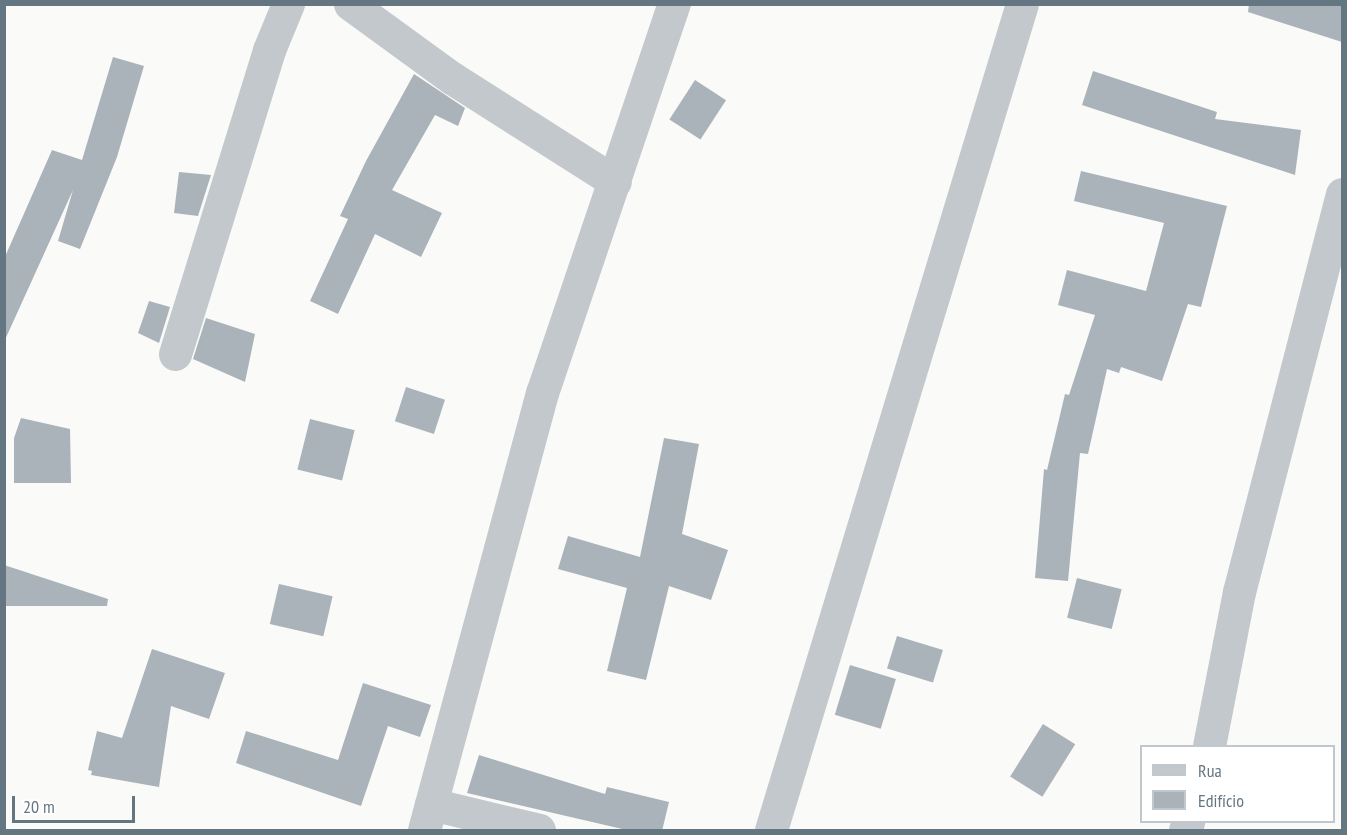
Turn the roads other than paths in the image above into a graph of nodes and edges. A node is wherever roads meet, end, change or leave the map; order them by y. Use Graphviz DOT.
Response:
graph roads {
  1 [pos="288,4"];
  2 [pos="350,4"];
  3 [pos="674,4"];
  4 [pos="1022,4"];
  5 [pos="615,182"];
  6 [pos="1342,194"];
  7 [pos="175,354"];
  8 [pos="1209,745"];
  9 [pos="427,817"];
  10 [pos="539,831"];
  11 [pos="771,831"];
  1 -- 7 [label="street"];
  2 -- 5 [label="street"];
  3 -- 5 [label="street"];
  4 -- 11 [label="street"];
  5 -- 9 [label="street"];
  6 -- 8 [label="street"];
  9 -- 10 [label="street"];
}
